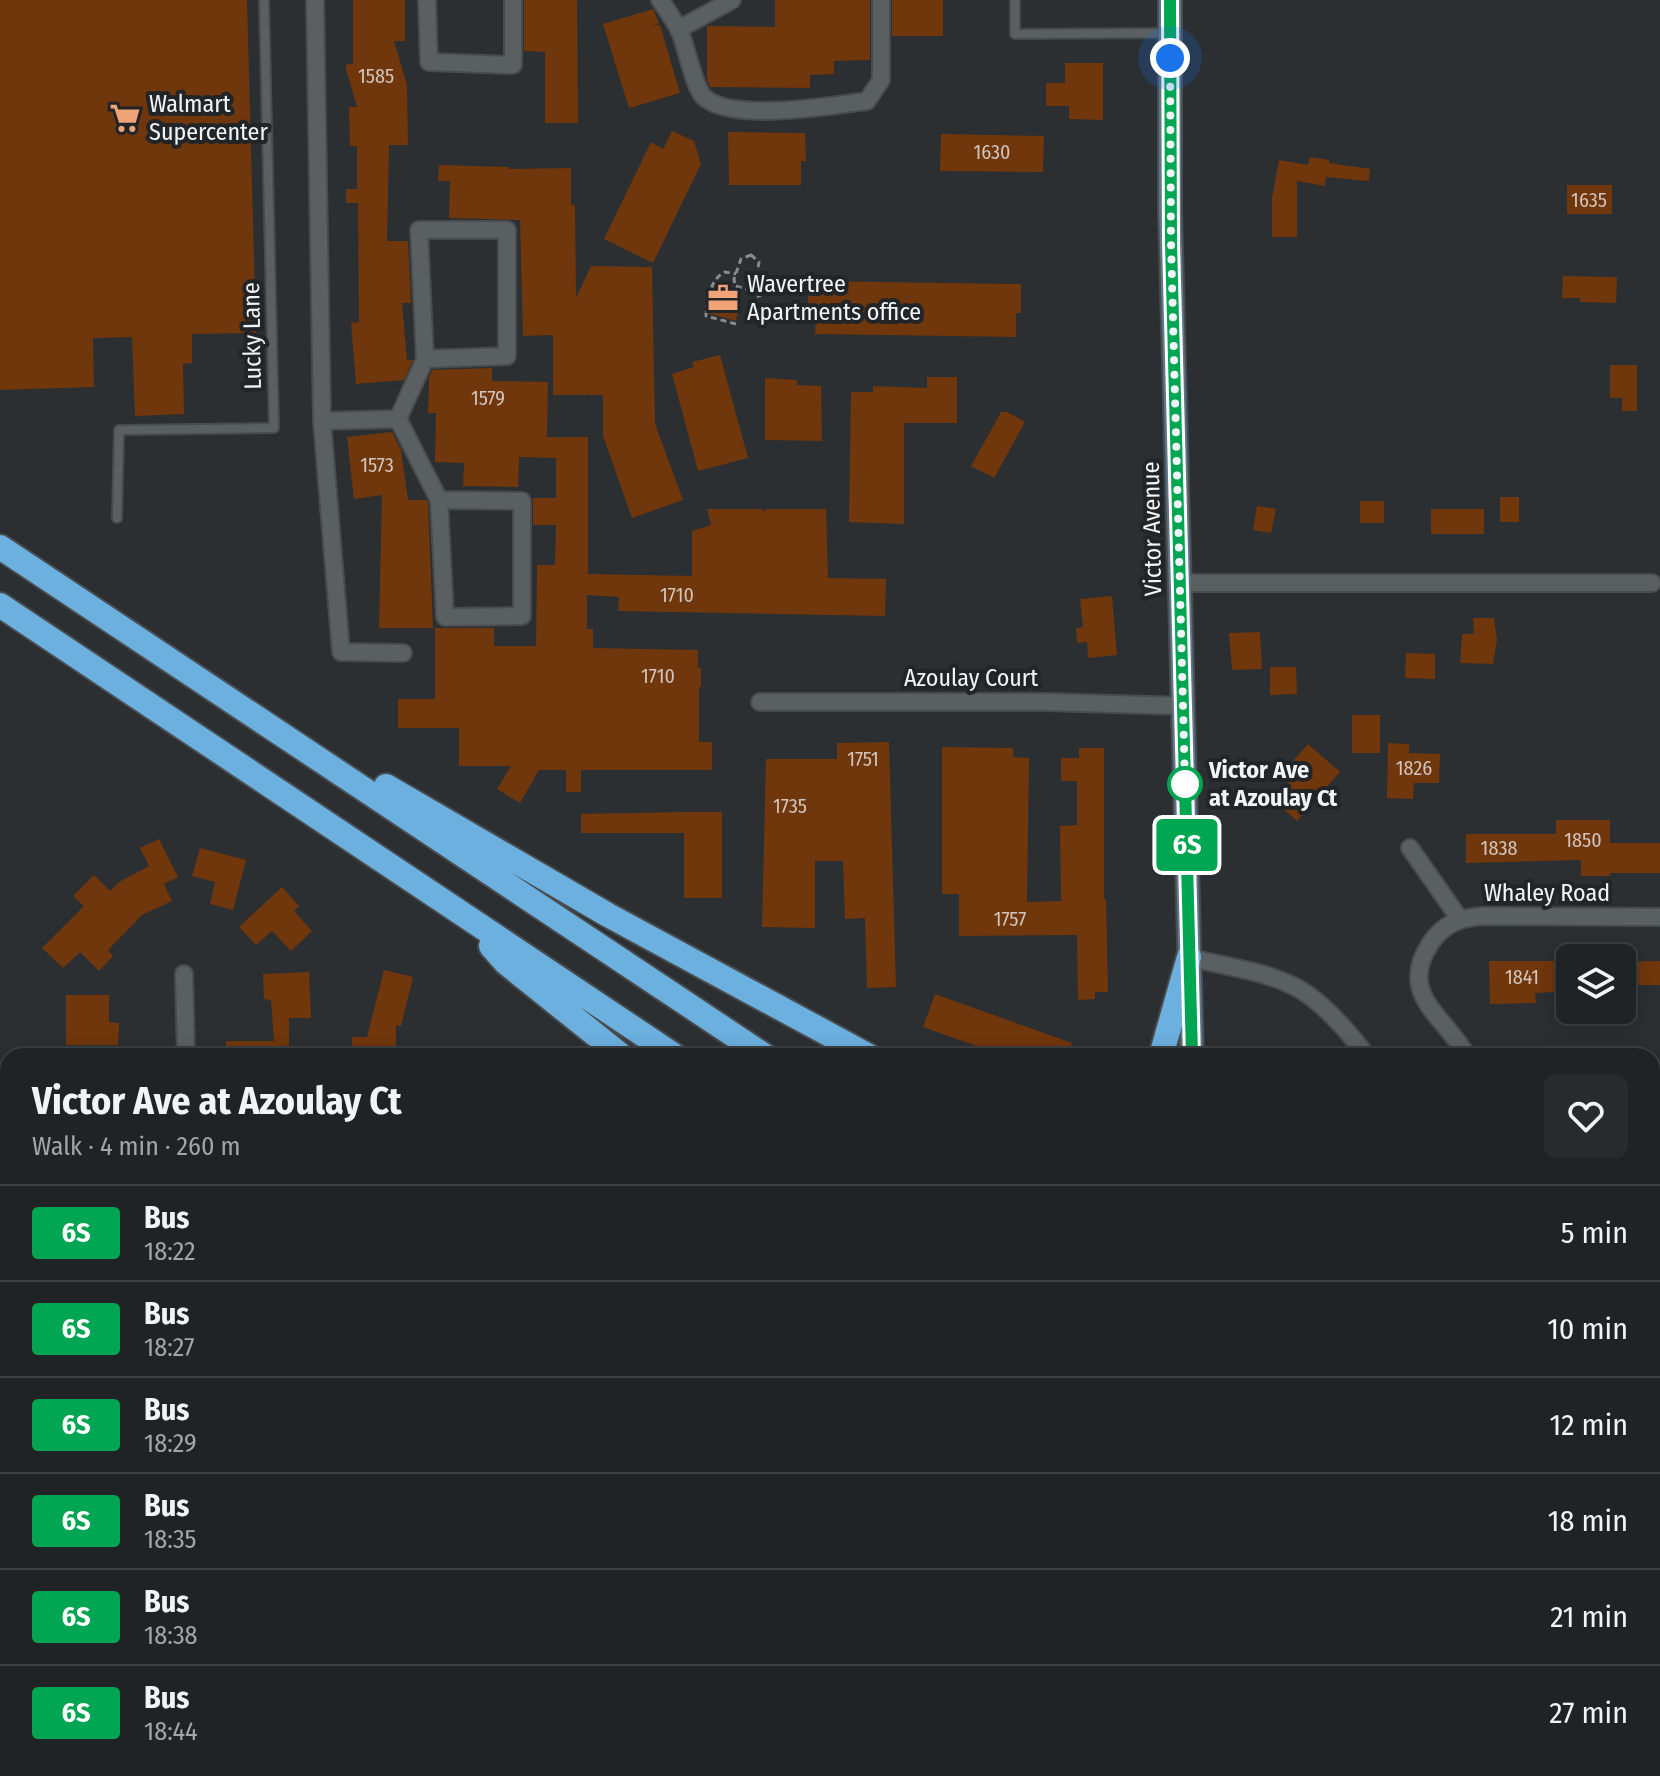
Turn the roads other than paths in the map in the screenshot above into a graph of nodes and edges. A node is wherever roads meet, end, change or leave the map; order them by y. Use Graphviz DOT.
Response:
graph roads {
  1 [pos="264,0"];
  2 [pos="315,0"];
  3 [pos="427,0"];
  4 [pos="513,0"];
  5 [pos="660,0"];
  6 [pos="732,0"];
  7 [pos="881,0"];
  8 [pos="1015,0"];
  9 [pos="1170,0"];
  10 [pos="679,29"];
  11 [pos="1170,33"];
  12 [pos="425,359"];
  13 [pos="398,419"];
  14 [pos="322,421"];
  15 [pos="439,500"];
  16 [pos="117,518"];
  17 [pos="0,547"];
  18 [pos="1179,583"];
  19 [pos="1652,583"];
  20 [pos="0,605"];
  21 [pos="403,653"];
  22 [pos="760,702"];
  23 [pos="1182,706"];
  24 [pos="335,770"];
  25 [pos="1410,848"];
  26 [pos="456,910"];
  27 [pos="1660,917"];
  28 [pos="1459,918"];
  29 [pos="1189,957"];
  30 [pos="184,974"];
  31 [pos="186,1048"];
  32 [pos="612,1048"];
  33 [pos="663,1048"];
  34 [pos="753,1048"];
  35 [pos="854,1048"];
  36 [pos="1163,1048"];
  37 [pos="1192,1048"];
  38 [pos="1360,1048"];
  39 [pos="1461,1048"];
  1 -- 16 [label="lane, Lucky Lane"];
  2 -- 14 [label="street"];
  3 -- 4 [label="street"];
  5 -- 10 [label="street"];
  6 -- 10 [label="street"];
  7 -- 10 [label="street"];
  8 -- 11 [label="lane"];
  9 -- 11 [label="main road, Victor Avenue"];
  11 -- 18 [label="main road, Victor Avenue"];
  12 -- 12 [label="street"];
  12 -- 13 [label="street"];
  13 -- 14 [label="street"];
  13 -- 15 [label="street"];
  14 -- 21 [label="street"];
  15 -- 15 [label="street"];
  17 -- 24 [label="highway"];
  18 -- 19 [label="street"];
  18 -- 23 [label="main road, Victor Avenue"];
  20 -- 26 [label="highway"];
  22 -- 23 [label="street, Azoulay Court"];
  23 -- 29 [label="main road, Victor Avenue"];
  24 -- 34 [label="highway"];
  24 -- 35 [label="highway"];
  25 -- 28 [label="street"];
  26 -- 32 [label="highway"];
  26 -- 33 [label="highway"];
  27 -- 28 [label="street, Whaley Road"];
  28 -- 39 [label="street, Whaley Road"];
  29 -- 36 [label="highway"];
  29 -- 37 [label="main road, Victor Avenue"];
  29 -- 38 [label="street"];
  30 -- 31 [label="street"];
}
